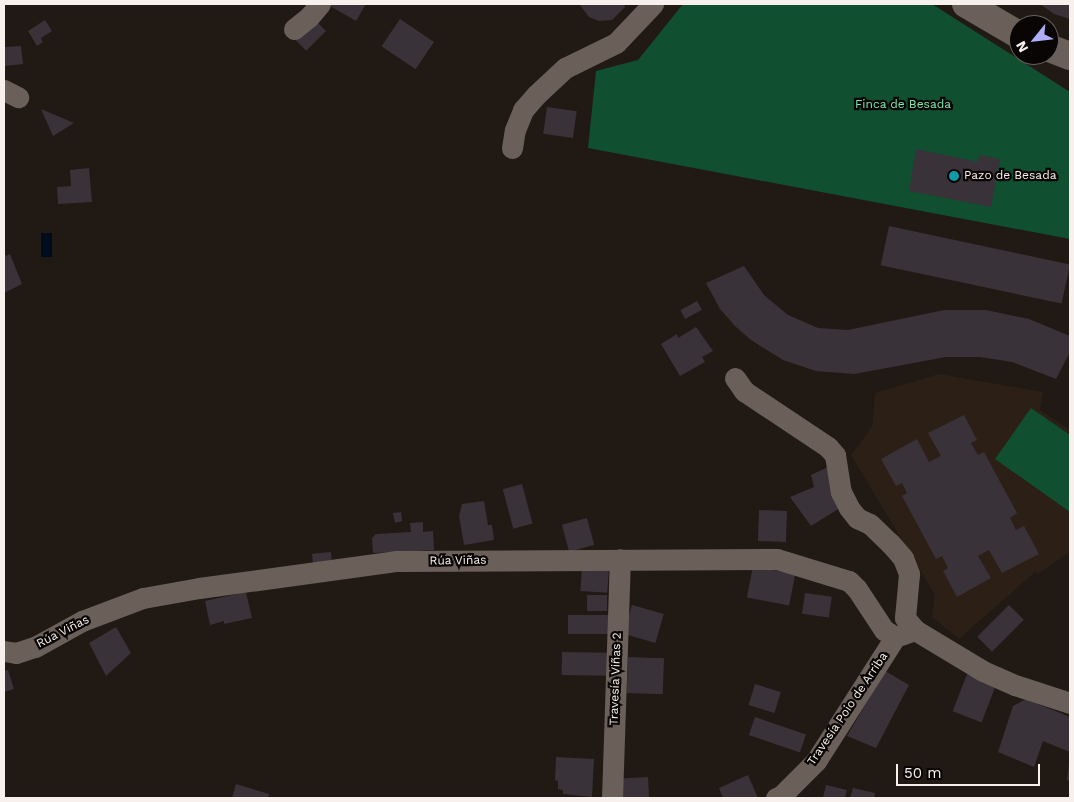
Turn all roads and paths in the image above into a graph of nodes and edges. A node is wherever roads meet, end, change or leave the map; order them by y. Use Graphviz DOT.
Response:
graph roads {
  1 [pos="320,4"];
  2 [pos="653,4"];
  3 [pos="966,4"];
  4 [pos="294,29"];
  5 [pos="1009,29"];
  6 [pos="512,148"];
  7 [pos="734,378"];
  8 [pos="620,559"];
  9 [pos="905,634"];
  10 [pos="4,651"];
  11 [pos="1070,702"];
  12 [pos="612,798"];
  13 [pos="776,798"];
  1 -- 4 [label="street"];
  2 -- 6 [label="street"];
  3 -- 5 [label="main road"];
  7 -- 9 [label="street"];
  8 -- 9 [label="street, Rúa Viñas"];
  8 -- 10 [label="street, Rúa Viñas"];
  8 -- 12 [label="street, Travesía Viñas 2"];
  9 -- 11 [label="street, Rúa Viñas"];
  9 -- 13 [label="street, Travesía Poio de Arriba"];
}
